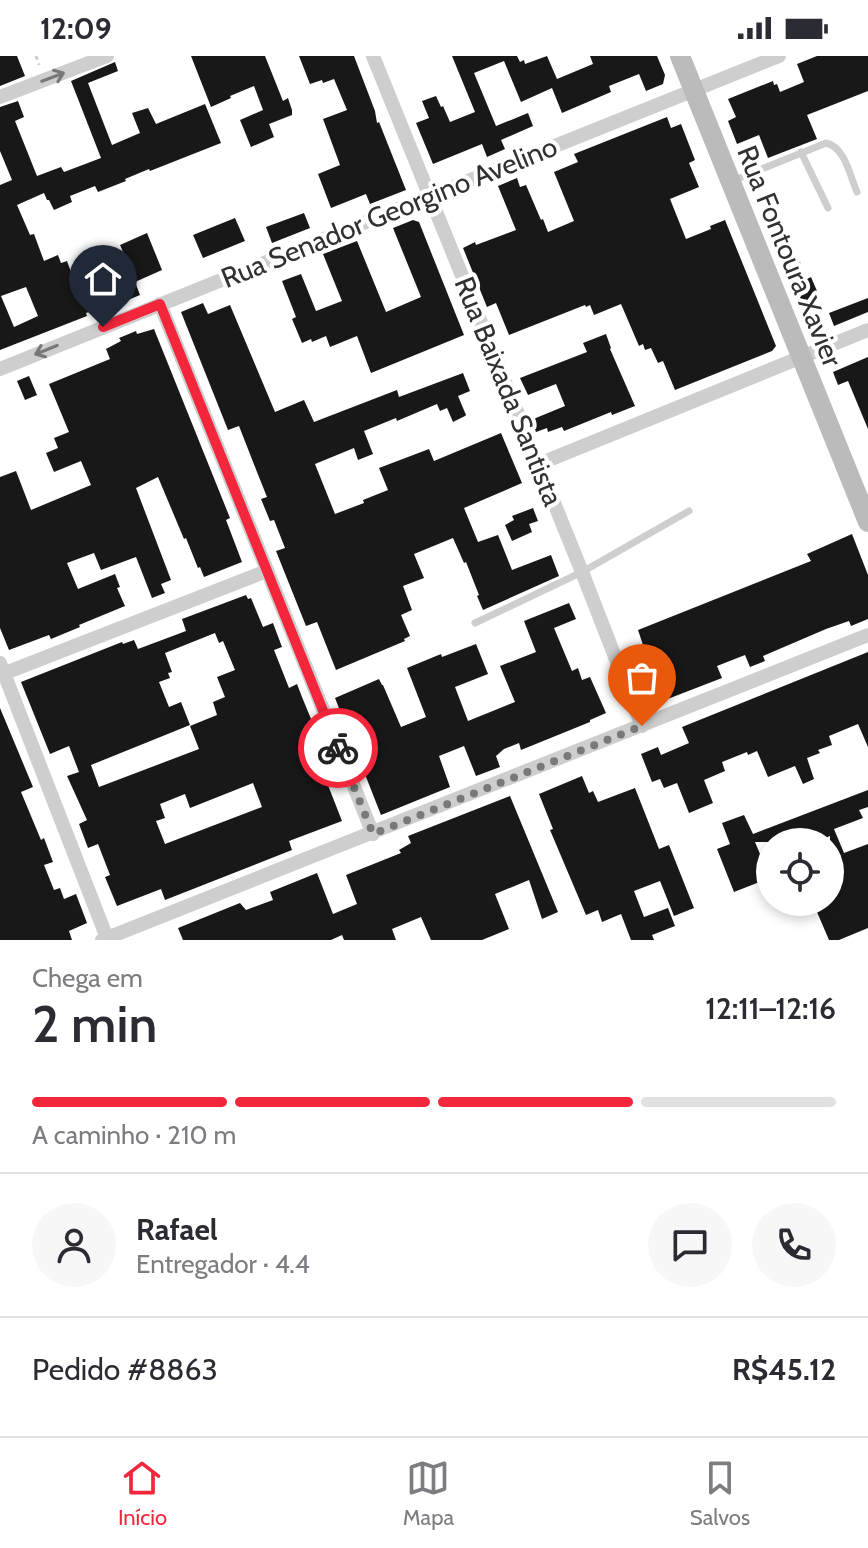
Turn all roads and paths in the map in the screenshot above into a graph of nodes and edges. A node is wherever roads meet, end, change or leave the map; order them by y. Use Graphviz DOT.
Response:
graph roads {
  1 [pos="107,56"];
  2 [pos="373,56"];
  3 [pos="680,56"];
  4 [pos="779,56"];
  5 [pos="694,90"];
  6 [pos="0,97"];
  7 [pos="801,152"];
  8 [pos="730,182"];
  9 [pos="857,192"];
  10 [pos="430,196"];
  11 [pos="828,208"];
  12 [pos="160,304"];
  13 [pos="868,330"];
  14 [pos="801,357"];
  15 [pos="0,369"];
  16 [pos="539,464"];
  17 [pos="689,511"];
  18 [pos="868,522"];
  19 [pos="267,571"];
  20 [pos="582,572"];
  21 [pos="475,623"];
  22 [pos="868,635"];
  23 [pos="1,670"];
  24 [pos="642,726"];
  25 [pos="373,834"];
  26 [pos="104,939"];
  6 -- 1 [label="street, one-way"];
  2 -- 10 [label="street, Rua Baixada Santista"];
  3 -- 5 [label="main road, Rua Fontoura Xavier"];
  4 -- 5 [label="street, Rua Senador Georgino Avelino"];
  5 -- 8 [label="main road, Rua Fontoura Xavier"];
  5 -- 10 [label="street, Rua Senador Georgino Avelino"];
  7 -- 8 [label="lane"];
  7 -- 9 [label="lane"];
  7 -- 11 [label="lane"];
  8 -- 14 [label="main road, Rua Fontoura Xavier"];
  10 -- 12 [label="street, Rua Senador Georgino Avelino"];
  10 -- 16 [label="street, Rua Baixada Santista"];
  12 -- 15 [label="street, Rua Senador Georgino Avelino, one-way"];
  12 -- 19 [label="street"];
  13 -- 14 [label="street"];
  14 -- 16 [label="street"];
  14 -- 18 [label="main road, Rua Fontoura Xavier"];
  16 -- 20 [label="street, Rua Baixada Santista"];
  17 -- 20 [label="lane"];
  19 -- 23 [label="street"];
  19 -- 25 [label="street"];
  20 -- 21 [label="lane"];
  20 -- 24 [label="street, Rua Baixada Santista"];
  22 -- 24 [label="street"];
  23 -- 26 [label="street"];
  24 -- 25 [label="street"];
  25 -- 26 [label="street"];
}
